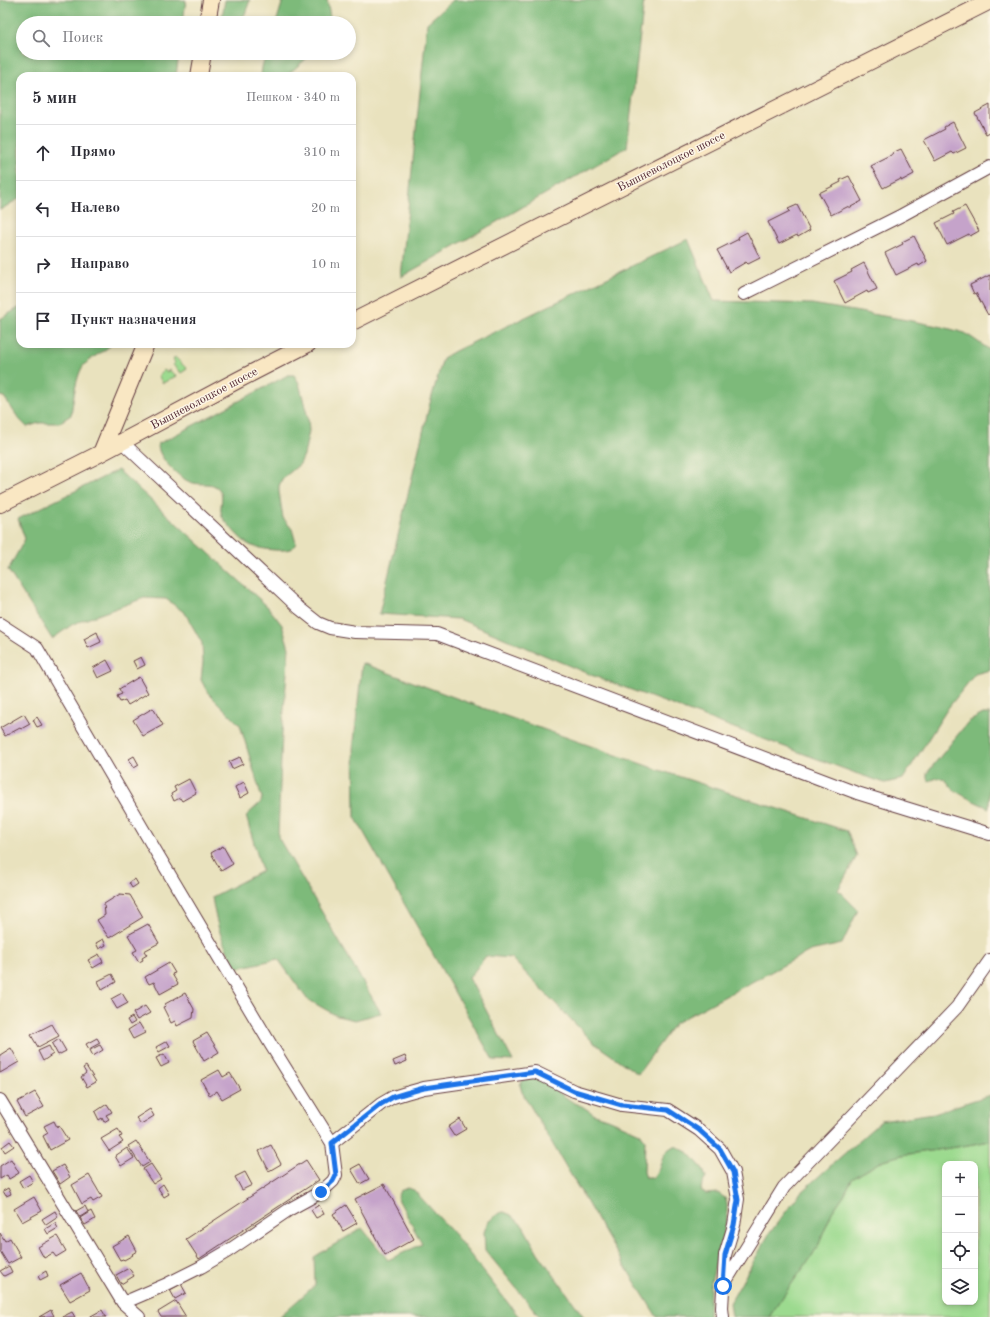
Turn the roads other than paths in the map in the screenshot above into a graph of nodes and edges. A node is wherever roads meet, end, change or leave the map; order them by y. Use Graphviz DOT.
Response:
graph roads {
  1 [pos="211,0"];
  2 [pos="990,1"];
  3 [pos="208,16"];
  4 [pos="202,60"];
  5 [pos="200,72"];
  6 [pos="990,166"];
  7 [pos="744,294"];
  8 [pos="356,320"];
  9 [pos="144,348"];
  10 [pos="300,348"];
  11 [pos="122,442"];
  12 [pos="101,453"];
  13 [pos="0,504"];
  14 [pos="0,624"];
  15 [pos="990,834"];
  16 [pos="990,960"];
  17 [pos="0,1100"];
  18 [pos="332,1143"];
  19 [pos="723,1286"];
  20 [pos="123,1303"];
  21 [pos="139,1317"];
  22 [pos="723,1317"];
  1 -- 3 [label="main road"];
  2 -- 8 [label="main road, Вышневолоцкое шоссе"];
  4 -- 5 [label="main road"];
  6 -- 7 [label="street"];
  9 -- 12 [label="main road"];
  10 -- 11 [label="main road, Вышневолоцкое шоссе"];
  11 -- 12 [label="main road, Вышневолоцкое шоссе"];
  11 -- 15 [label="street"];
  12 -- 13 [label="main road, Вышневолоцкое шоссе"];
  14 -- 18 [label="street"];
  16 -- 19 [label="street"];
  17 -- 20 [label="street"];
  18 -- 19 [label="street"];
  18 -- 20 [label="street"];
  19 -- 22 [label="street"];
  20 -- 21 [label="street"];
}
